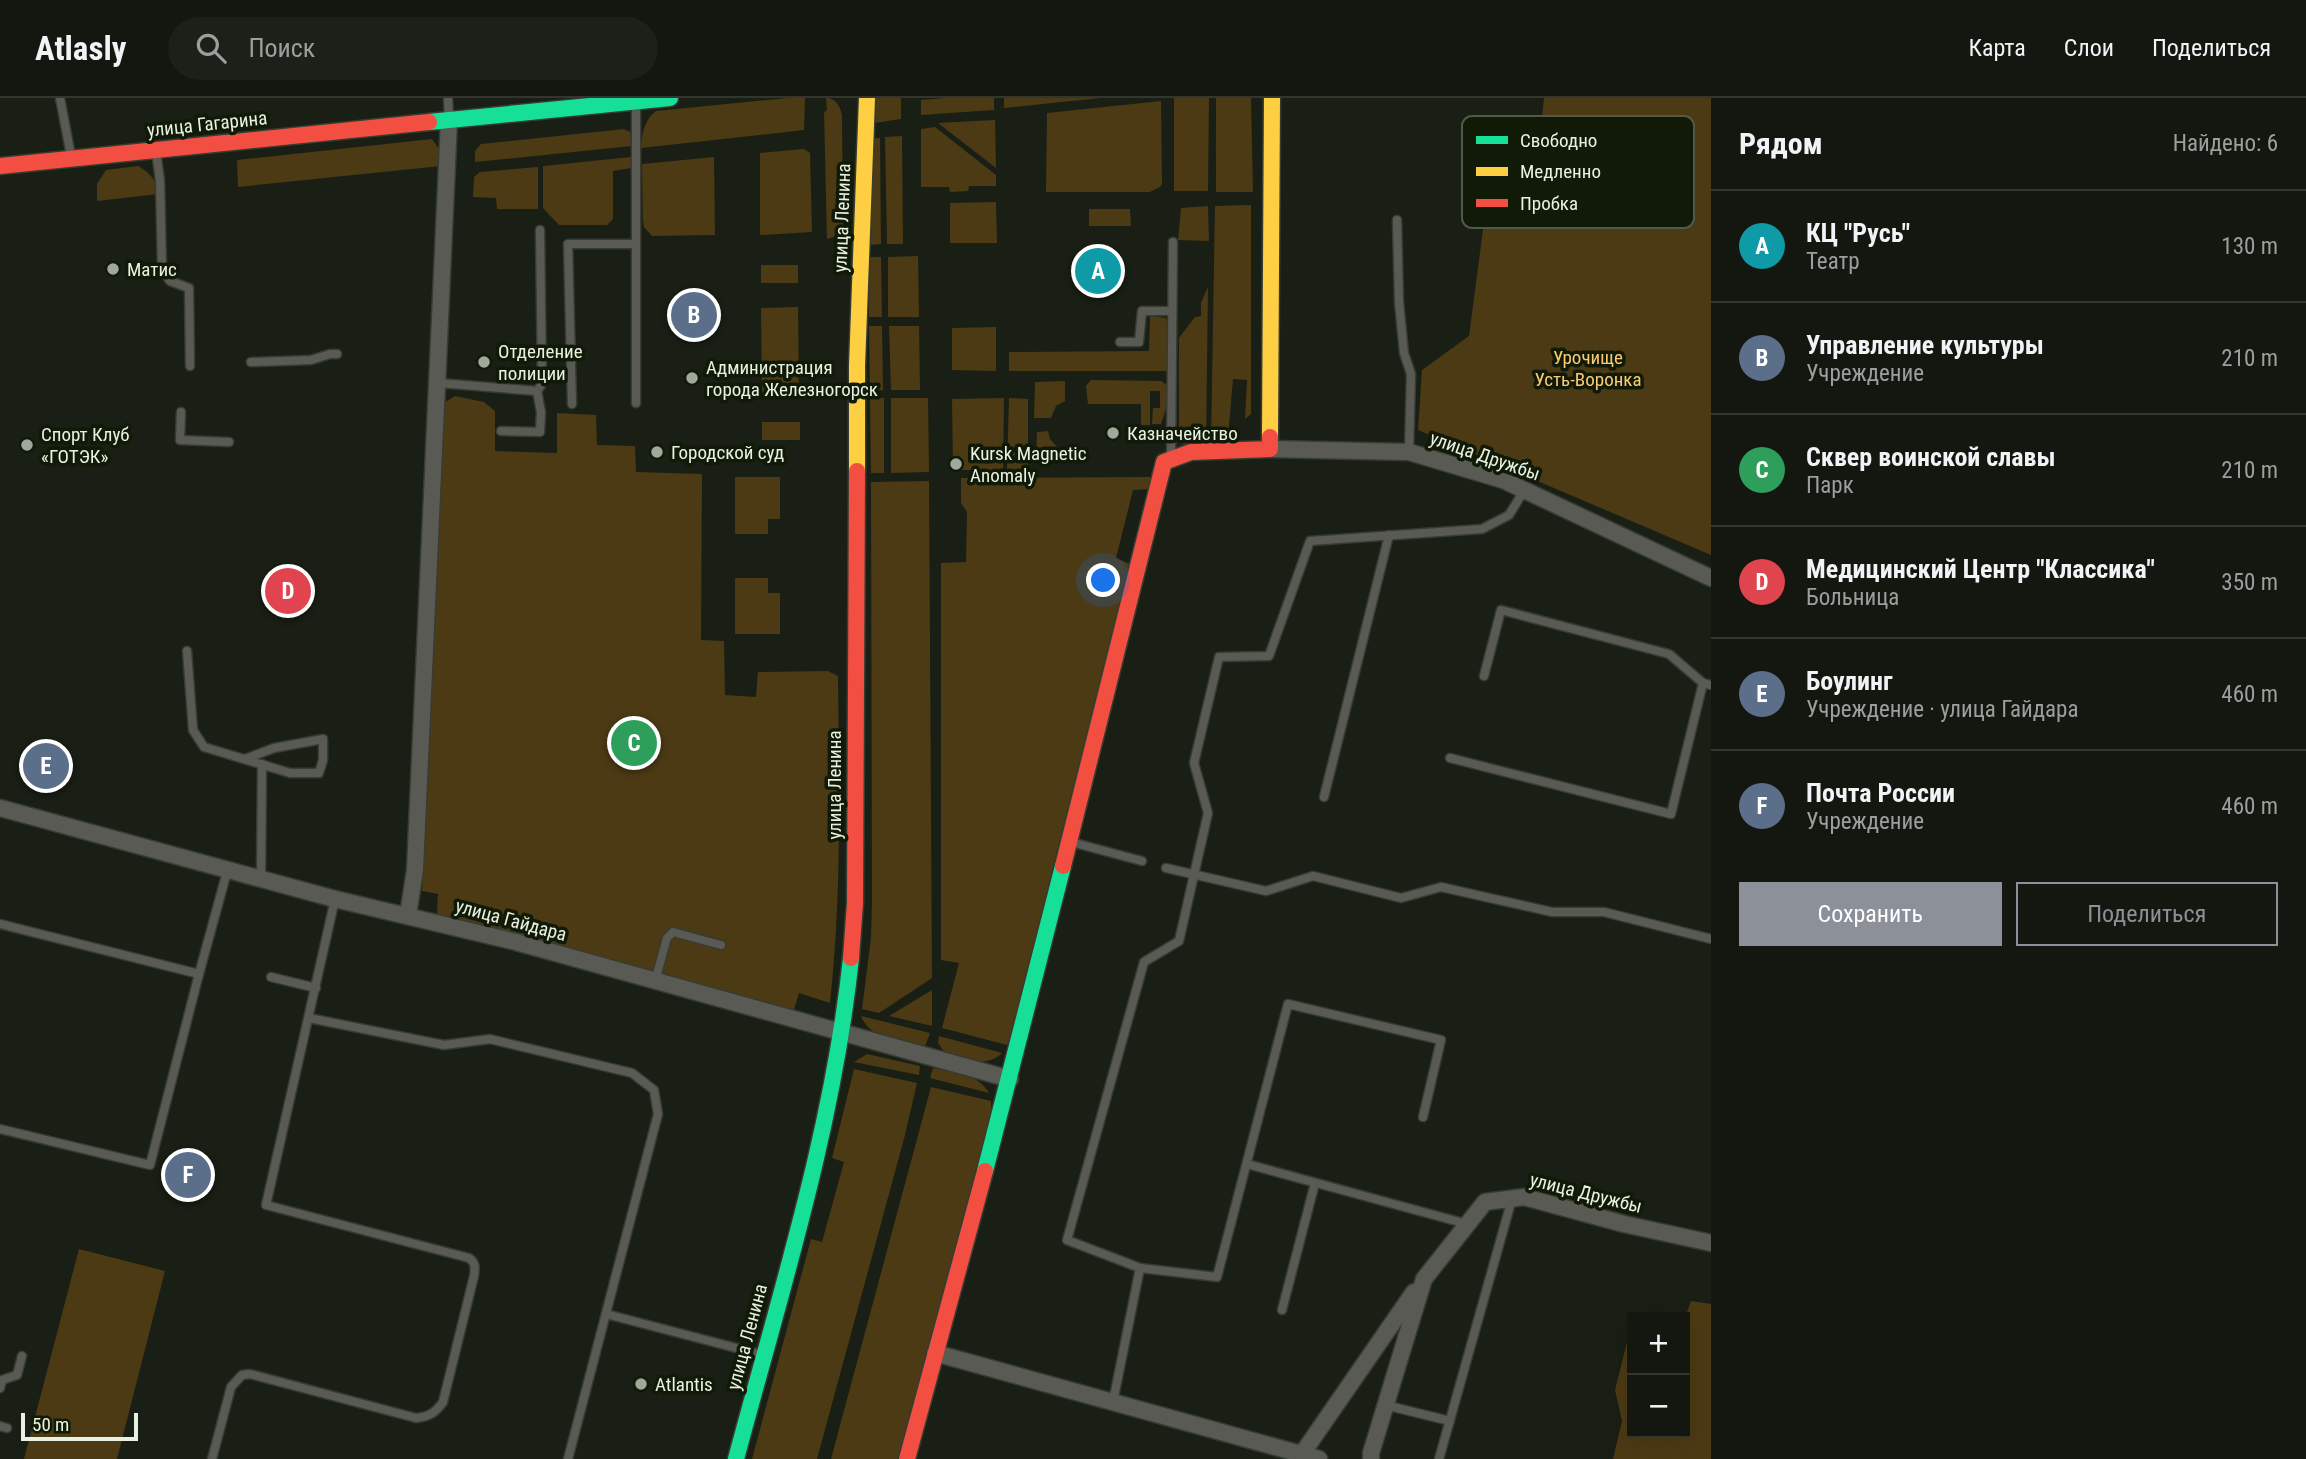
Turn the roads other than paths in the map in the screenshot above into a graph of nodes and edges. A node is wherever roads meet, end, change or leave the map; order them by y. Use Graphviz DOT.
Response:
graph roads {
  1 [pos="60,98"];
  2 [pos="448,98"];
  3 [pos="670,98"];
  4 [pos="867,98"];
  5 [pos="1272,98"];
  6 [pos="636,102"];
  7 [pos="449,120"];
  8 [pos="156,150"];
  9 [pos="72,159"];
  10 [pos="0,166"];
  11 [pos="1397,220"];
  12 [pos="540,230"];
  13 [pos="1173,242"];
  14 [pos="636,244"];
  15 [pos="1172,311"];
  16 [pos="1119,342"];
  17 [pos="337,354"];
  18 [pos="251,362"];
  19 [pos="190,366"];
  20 [pos="439,383"];
  21 [pos="537,391"];
  22 [pos="636,403"];
  23 [pos="572,404"];
  24 [pos="181,412"];
  25 [pos="501,430"];
  26 [pos="229,442"];
  27 [pos="1270,449"];
  28 [pos="1409,452"];
  29 [pos="1171,459"];
  30 [pos="1524,489"];
  31 [pos="1389,535"];
  32 [pos="1711,578"];
  33 [pos="187,651"];
  34 [pos="1484,676"];
  35 [pos="1707,684"];
  36 [pos="1450,758"];
  37 [pos="245,759"];
  38 [pos="261,764"];
  39 [pos="1324,797"];
  40 [pos="0,808"];
  41 [pos="1069,841"];
  42 [pos="1142,861"];
  43 [pos="1166,867"];
  44 [pos="228,868"];
  45 [pos="1194,875"];
  46 [pos="261,878"];
  47 [pos="335,899"];
  48 [pos="408,915"];
  49 [pos="0,924"];
  50 [pos="1711,939"];
  51 [pos="721,945"];
  52 [pos="199,974"];
  53 [pos="271,977"];
  54 [pos="655,981"];
  55 [pos="316,988"];
  56 [pos="309,1018"];
  57 [pos="842,1034"];
  58 [pos="1010,1079"];
  59 [pos="1423,1117"];
  60 [pos="0,1129"];
  61 [pos="1247,1164"];
  62 [pos="1315,1183"];
  63 [pos="1513,1199"];
  64 [pos="1467,1224"];
  65 [pos="1711,1243"];
  66 [pos="1140,1268"];
  67 [pos="1424,1279"];
  68 [pos="1282,1310"];
  69 [pos="606,1314"];
  70 [pos="935,1353"];
  71 [pos="763,1355"];
  72 [pos="23,1356"];
  73 [pos="0,1388"];
  74 [pos="1113,1402"];
  75 [pos="1385,1405"];
  76 [pos="1450,1422"];
  77 [pos="1302,1454"];
  78 [pos="212,1459"];
  79 [pos="568,1459"];
  80 [pos="736,1459"];
  81 [pos="907,1459"];
  82 [pos="1319,1459"];
  83 [pos="1371,1459"];
  84 [pos="1439,1459"];
  1 -- 9 [label="lane"];
  2 -- 7 [label="lane"];
  3 -- 6 [label="main road, улица Гагарина"];
  4 -- 57 [label="main road, улица Ленина"];
  5 -- 27 [label="main road"];
  6 -- 7 [label="main road, улица Гагарина"];
  6 -- 14 [label="lane"];
  7 -- 8 [label="main road, улица Гагарина"];
  7 -- 20 [label="street"];
  8 -- 9 [label="main road, улица Гагарина"];
  8 -- 19 [label="lane"];
  9 -- 10 [label="main road, улица Гагарина"];
  11 -- 28 [label="lane"];
  12 -- 21 [label="lane"];
  13 -- 15 [label="lane"];
  14 -- 22 [label="lane"];
  14 -- 23 [label="lane"];
  15 -- 16 [label="lane"];
  15 -- 29 [label="lane"];
  17 -- 18 [label="lane"];
  20 -- 21 [label="lane"];
  20 -- 48 [label="street"];
  21 -- 25 [label="lane"];
  24 -- 26 [label="lane"];
  27 -- 28 [label="street, улица Дружбы"];
  27 -- 29 [label="main road"];
  28 -- 30 [label="street, улица Дружбы"];
  29 -- 41 [label="main road"];
  30 -- 31 [label="lane"];
  30 -- 32 [label="street, улица Дружбы"];
  31 -- 39 [label="lane"];
  31 -- 45 [label="lane"];
  33 -- 37 [label="lane"];
  34 -- 35 [label="lane"];
  35 -- 36 [label="lane"];
  37 -- 38 [label="lane"];
  37 -- 38 [label="lane"];
  38 -- 46 [label="lane"];
  40 -- 44 [label="street, улица Гайдара"];
  41 -- 42 [label="lane"];
  41 -- 58 [label="main road"];
  43 -- 45 [label="lane"];
  44 -- 46 [label="street, улица Гайдара"];
  44 -- 52 [label="lane"];
  45 -- 50 [label="lane"];
  45 -- 66 [label="lane"];
  46 -- 47 [label="street, улица Гайдара"];
  47 -- 48 [label="street, улица Гайдара"];
  47 -- 55 [label="lane"];
  48 -- 54 [label="street, улица Гайдара"];
  49 -- 52 [label="lane"];
  51 -- 54 [label="lane"];
  52 -- 60 [label="lane"];
  53 -- 55 [label="lane"];
  54 -- 57 [label="street, улица Гайдара"];
  55 -- 56 [label="lane"];
  56 -- 69 [label="lane"];
  56 -- 78 [label="lane"];
  57 -- 58 [label="street, улица Гайдара"];
  57 -- 71 [label="main road, улица Ленина"];
  58 -- 70 [label="main road"];
  59 -- 61 [label="lane"];
  61 -- 62 [label="lane"];
  61 -- 66 [label="lane"];
  62 -- 64 [label="lane"];
  62 -- 68 [label="lane"];
  63 -- 64 [label="street, улица Дружбы"];
  63 -- 65 [label="street, улица Дружбы"];
  63 -- 76 [label="lane"];
  64 -- 67 [label="street, улица Дружбы"];
  66 -- 74 [label="lane"];
  67 -- 75 [label="street, улица Дружбы"];
  67 -- 77 [label="street"];
  69 -- 71 [label="lane"];
  69 -- 79 [label="lane"];
  70 -- 74 [label="street"];
  70 -- 81 [label="main road"];
  71 -- 80 [label="main road, улица Ленина"];
  72 -- 73 [label="lane"];
  74 -- 77 [label="street"];
  75 -- 76 [label="lane"];
  75 -- 83 [label="street, улица Дружбы"];
  76 -- 84 [label="lane"];
  77 -- 82 [label="street"];
}
